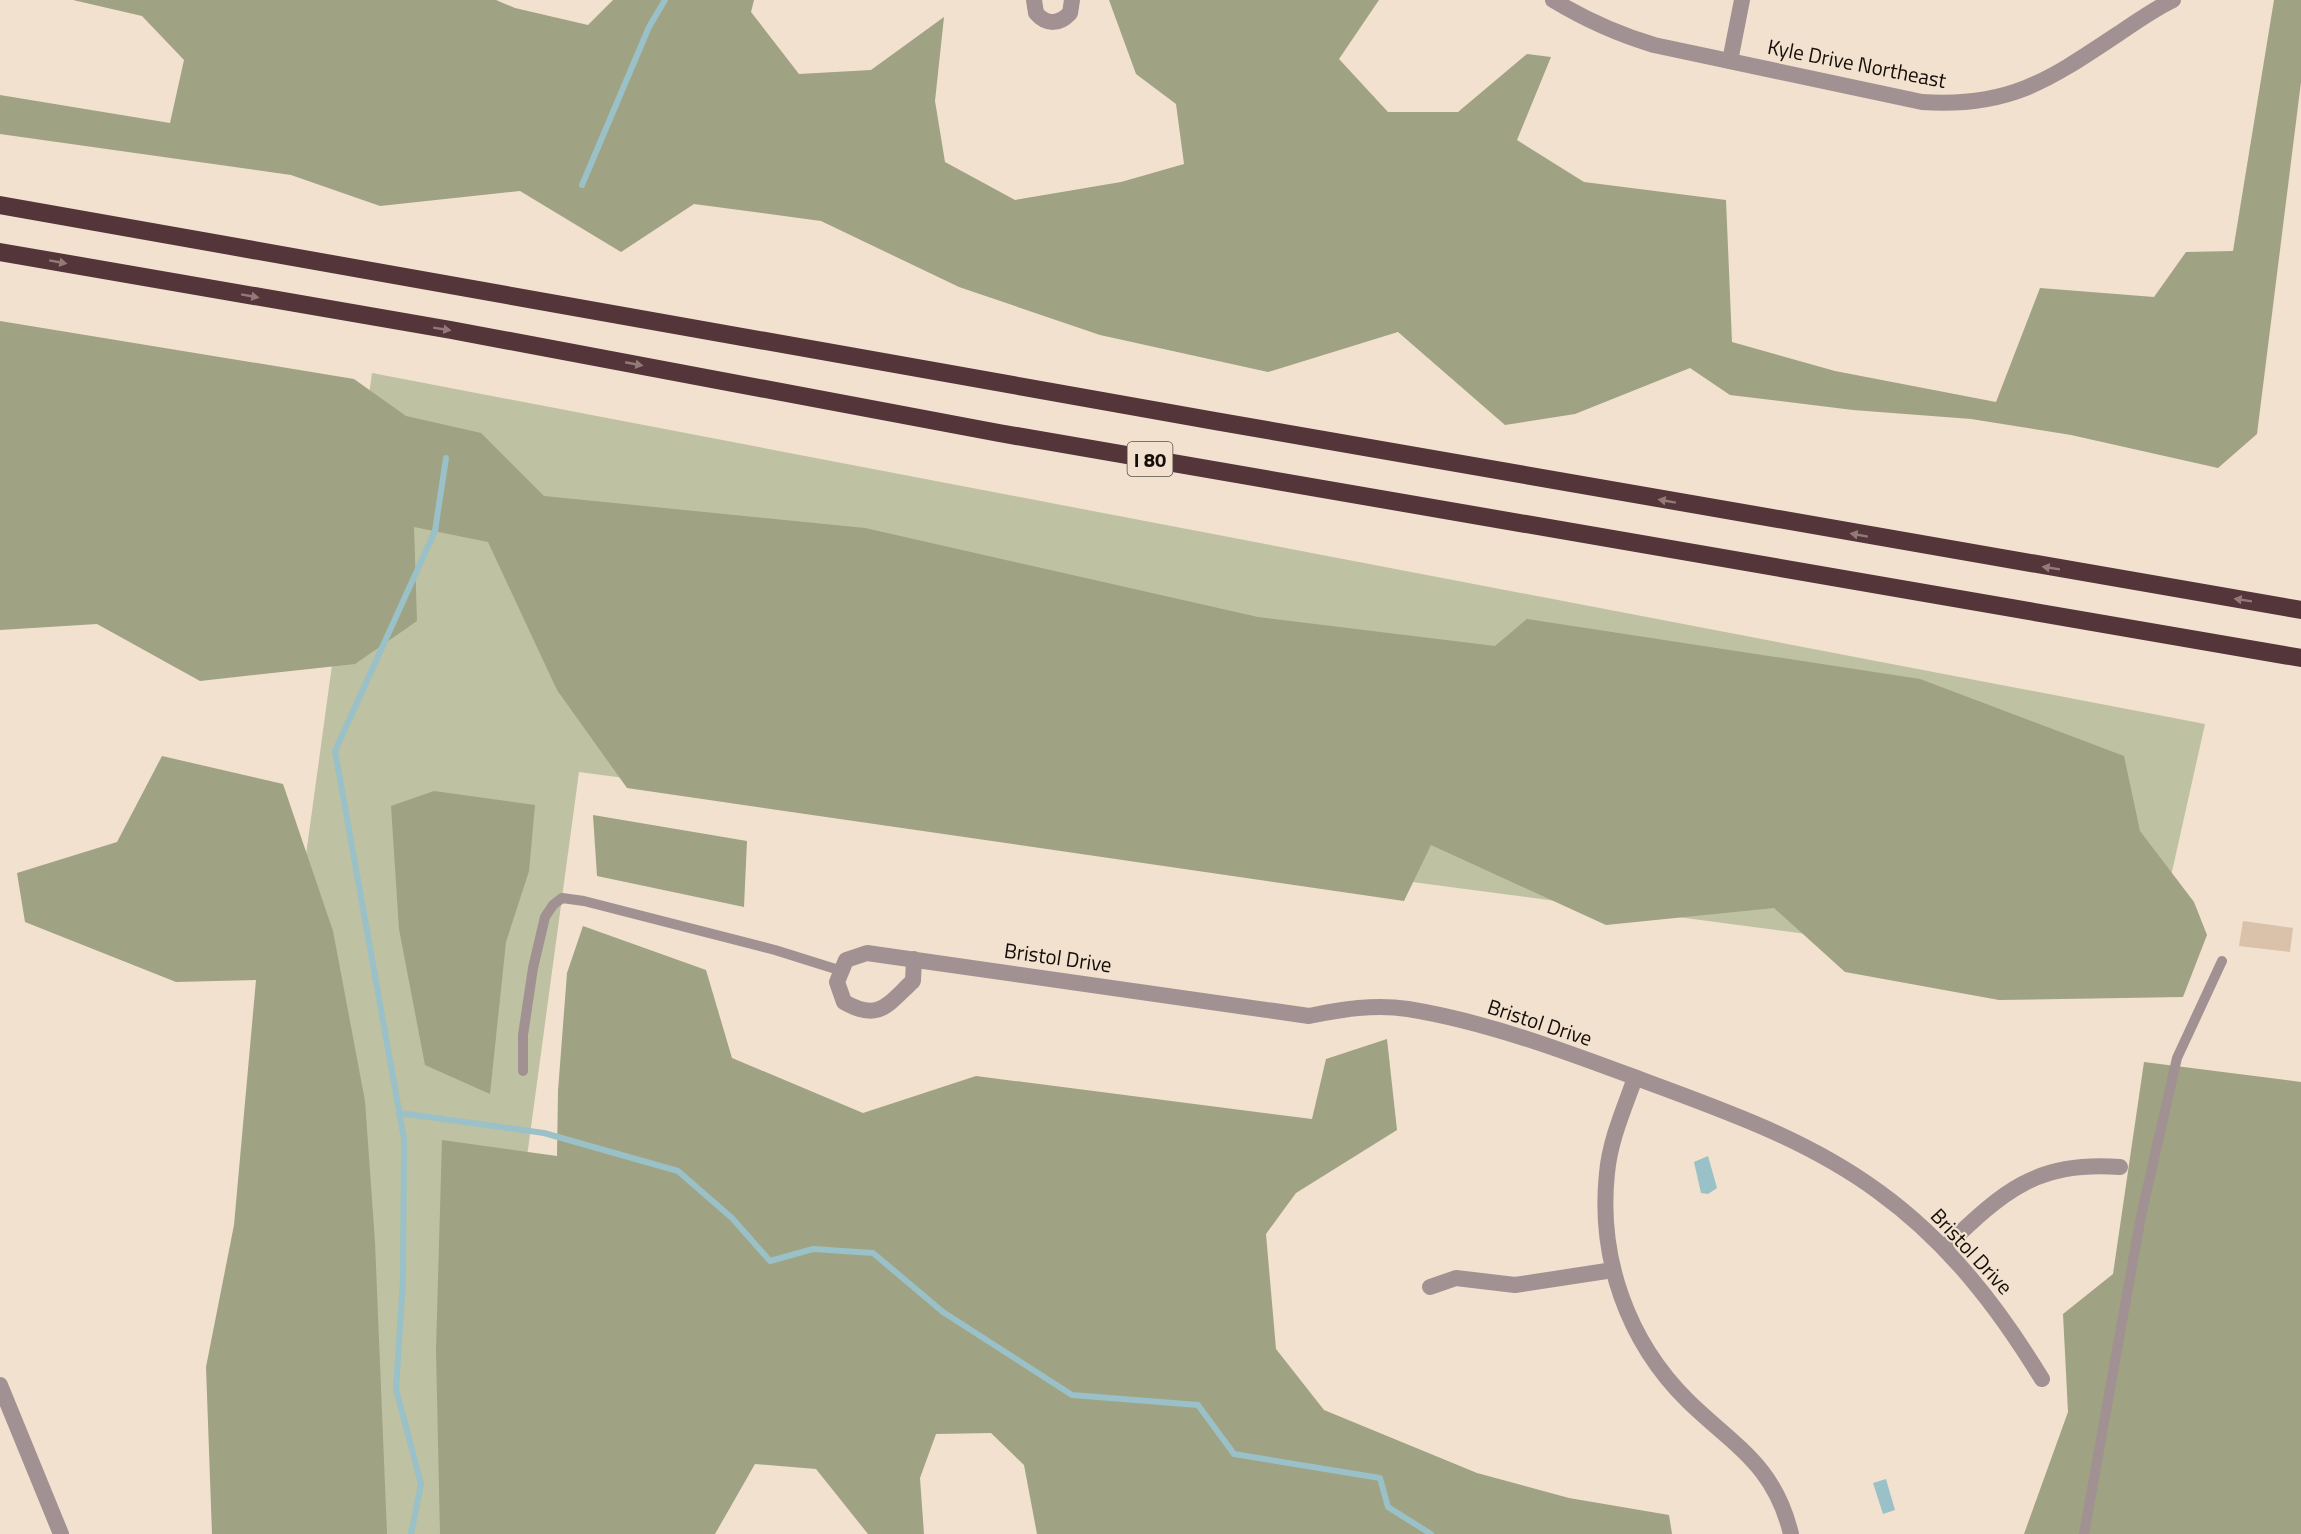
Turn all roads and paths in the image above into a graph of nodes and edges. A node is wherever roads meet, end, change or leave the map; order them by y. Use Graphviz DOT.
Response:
graph roads {
  1 [pos="1034,0"];
  2 [pos="1072,0"];
  3 [pos="1553,0"];
  4 [pos="1742,0"];
  5 [pos="2174,0"];
  6 [pos="1730,61"];
  7 [pos="0,205"];
  8 [pos="0,252"];
  9 [pos="2301,610"];
  10 [pos="2301,658"];
  11 [pos="914,960"];
  12 [pos="2222,961"];
  13 [pos="842,971"];
  14 [pos="524,1071"];
  15 [pos="1635,1078"];
  16 [pos="2120,1167"];
  17 [pos="1944,1248"];
  18 [pos="1612,1270"];
  19 [pos="1430,1287"];
  20 [pos="2042,1379"];
  21 [pos="0,1385"];
  22 [pos="61,1534"];
  23 [pos="1791,1534"];
  24 [pos="2084,1534"];
  1 -- 2 [label="street"];
  3 -- 6 [label="street, Kyle Drive Northeast"];
  4 -- 6 [label="street"];
  5 -- 6 [label="street, Kyle Drive Northeast"];
  9 -- 7 [label="highway, I 80, one-way"];
  8 -- 10 [label="highway, I 80, one-way"];
  11 -- 13 [label="street, Bristol Drive"];
  11 -- 13 [label="street"];
  11 -- 15 [label="street, Bristol Drive"];
  12 -- 24 [label="lane"];
  13 -- 14 [label="lane"];
  15 -- 17 [label="street, Bristol Drive"];
  15 -- 18 [label="street"];
  16 -- 17 [label="street"];
  17 -- 20 [label="street, Bristol Drive"];
  18 -- 19 [label="street"];
  18 -- 23 [label="street"];
  21 -- 22 [label="street"];
}
